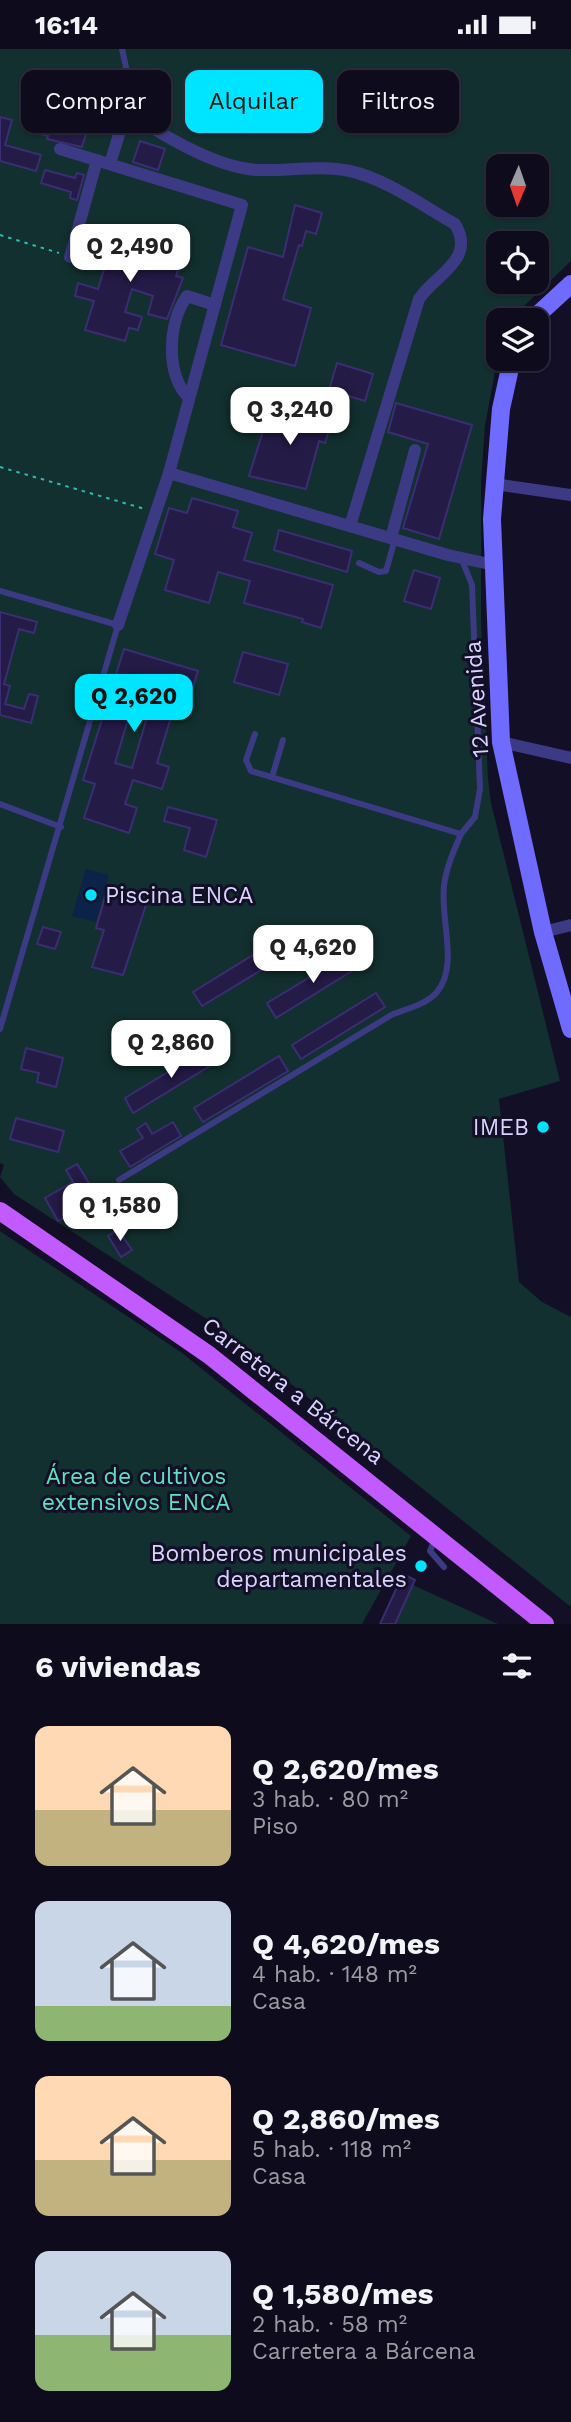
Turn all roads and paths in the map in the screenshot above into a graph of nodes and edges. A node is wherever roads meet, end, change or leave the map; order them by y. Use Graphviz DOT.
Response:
graph roads {
  1 [pos="122,49"];
  2 [pos="127,70"];
  3 [pos="117,133"];
  4 [pos="162,133"];
  5 [pos="60,149"];
  6 [pos="104,162"];
  7 [pos="0,235"];
  8 [pos="70,257"];
  9 [pos="571,283"];
  10 [pos="215,305"];
  11 [pos="545,308"];
  12 [pos="509,371"];
  13 [pos="189,398"];
  14 [pos="415,450"];
  15 [pos="0,467"];
  16 [pos="169,473"];
  17 [pos="494,484"];
  18 [pos="571,495"];
  19 [pos="156,512"];
  20 [pos="350,526"];
  21 [pos="393,538"];
  22 [pos="461,558"];
  23 [pos="359,563"];
  24 [pos="494,565"];
  25 [pos="0,591"];
  26 [pos="118,625"];
  27 [pos="255,734"];
  28 [pos="283,740"];
  29 [pos="500,743"];
  30 [pos="571,758"];
  31 [pos="272,778"];
  32 [pos="0,804"];
  33 [pos="61,827"];
  34 [pos="461,834"];
  35 [pos="571,925"];
  36 [pos="543,932"];
  37 [pos="0,1028"];
  38 [pos="571,1029"];
  39 [pos="119,1180"];
  40 [pos="0,1211"];
  41 [pos="436,1537"];
  42 [pos="444,1567"];
  43 [pos="545,1624"];
  1 -- 2 [label="lane"];
  3 -- 6 [label="street"];
  4 -- 20 [label="street"];
  5 -- 6 [label="street"];
  6 -- 8 [label="street"];
  6 -- 10 [label="street"];
  7 -- 8 [label="path"];
  9 -- 11 [label="main road"];
  10 -- 13 [label="street"];
  10 -- 13 [label="street"];
  12 -- 17 [label="main road, 12 Avenida"];
  13 -- 16 [label="street"];
  14 -- 21 [label="street"];
  15 -- 19 [label="path"];
  16 -- 19 [label="street"];
  16 -- 20 [label="street"];
  17 -- 18 [label="street"];
  17 -- 24 [label="main road, 12 Avenida"];
  19 -- 26 [label="street"];
  20 -- 21 [label="street"];
  21 -- 22 [label="street"];
  21 -- 23 [label="lane"];
  22 -- 24 [label="street"];
  22 -- 34 [label="lane"];
  24 -- 29 [label="main road, 12 Avenida"];
  25 -- 26 [label="lane"];
  26 -- 33 [label="lane"];
  27 -- 31 [label="lane"];
  28 -- 31 [label="lane"];
  29 -- 30 [label="street"];
  29 -- 36 [label="main road, 12 Avenida"];
  31 -- 34 [label="lane"];
  32 -- 33 [label="lane"];
  33 -- 37 [label="lane"];
  34 -- 39 [label="lane"];
  35 -- 36 [label="street"];
  36 -- 38 [label="main road, 12 Avenida"];
  40 -- 41 [label="main road, Carretera a Bárcena"];
  41 -- 42 [label="lane"];
  41 -- 43 [label="main road, Carretera a Bárcena"];
}
